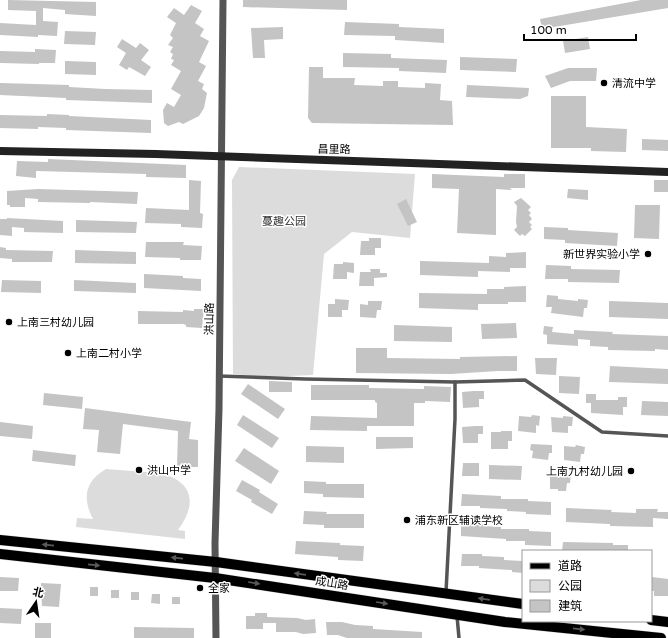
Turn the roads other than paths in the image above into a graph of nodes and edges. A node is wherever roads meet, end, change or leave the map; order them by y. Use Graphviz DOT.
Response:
graph roads {
  1 [pos="223,0"];
  2 [pos="0,151"];
  3 [pos="222,157"];
  4 [pos="668,172"];
  5 [pos="218,376"];
  6 [pos="455,382"];
  7 [pos="668,436"];
  8 [pos="0,540"];
  9 [pos="0,554"];
  10 [pos="216,562"];
  11 [pos="215,578"];
  12 [pos="446,594"];
  13 [pos="522,604"];
  14 [pos="457,615"];
  15 [pos="652,620"];
  16 [pos="668,622"];
  17 [pos="216,638"];
  18 [pos="459,638"];
  19 [pos="661,638"];
  1 -- 3 [label="street, 洪山路"];
  2 -- 3 [label="street, 昌里路"];
  3 -- 4 [label="street, 昌里路"];
  3 -- 5 [label="street, 洪山路"];
  5 -- 6 [label="lane"];
  5 -- 10 [label="street, 洪山路"];
  6 -- 7 [label="lane"];
  6 -- 12 [label="lane"];
  10 -- 8 [label="main road, 成山路, one-way"];
  9 -- 11 [label="main road, 成山路, one-way"];
  10 -- 11 [label="street, 洪山路"];
  12 -- 10 [label="main road, 成山路, one-way"];
  11 -- 14 [label="main road, 成山路, one-way"];
  11 -- 17 [label="street, 洪山路"];
  13 -- 12 [label="main road, 成山路, one-way"];
  14 -- 18 [label="lane"];
  14 -- 19 [label="main road, 成山路, one-way"];
  15 -- 16 [label="main road"];
}
